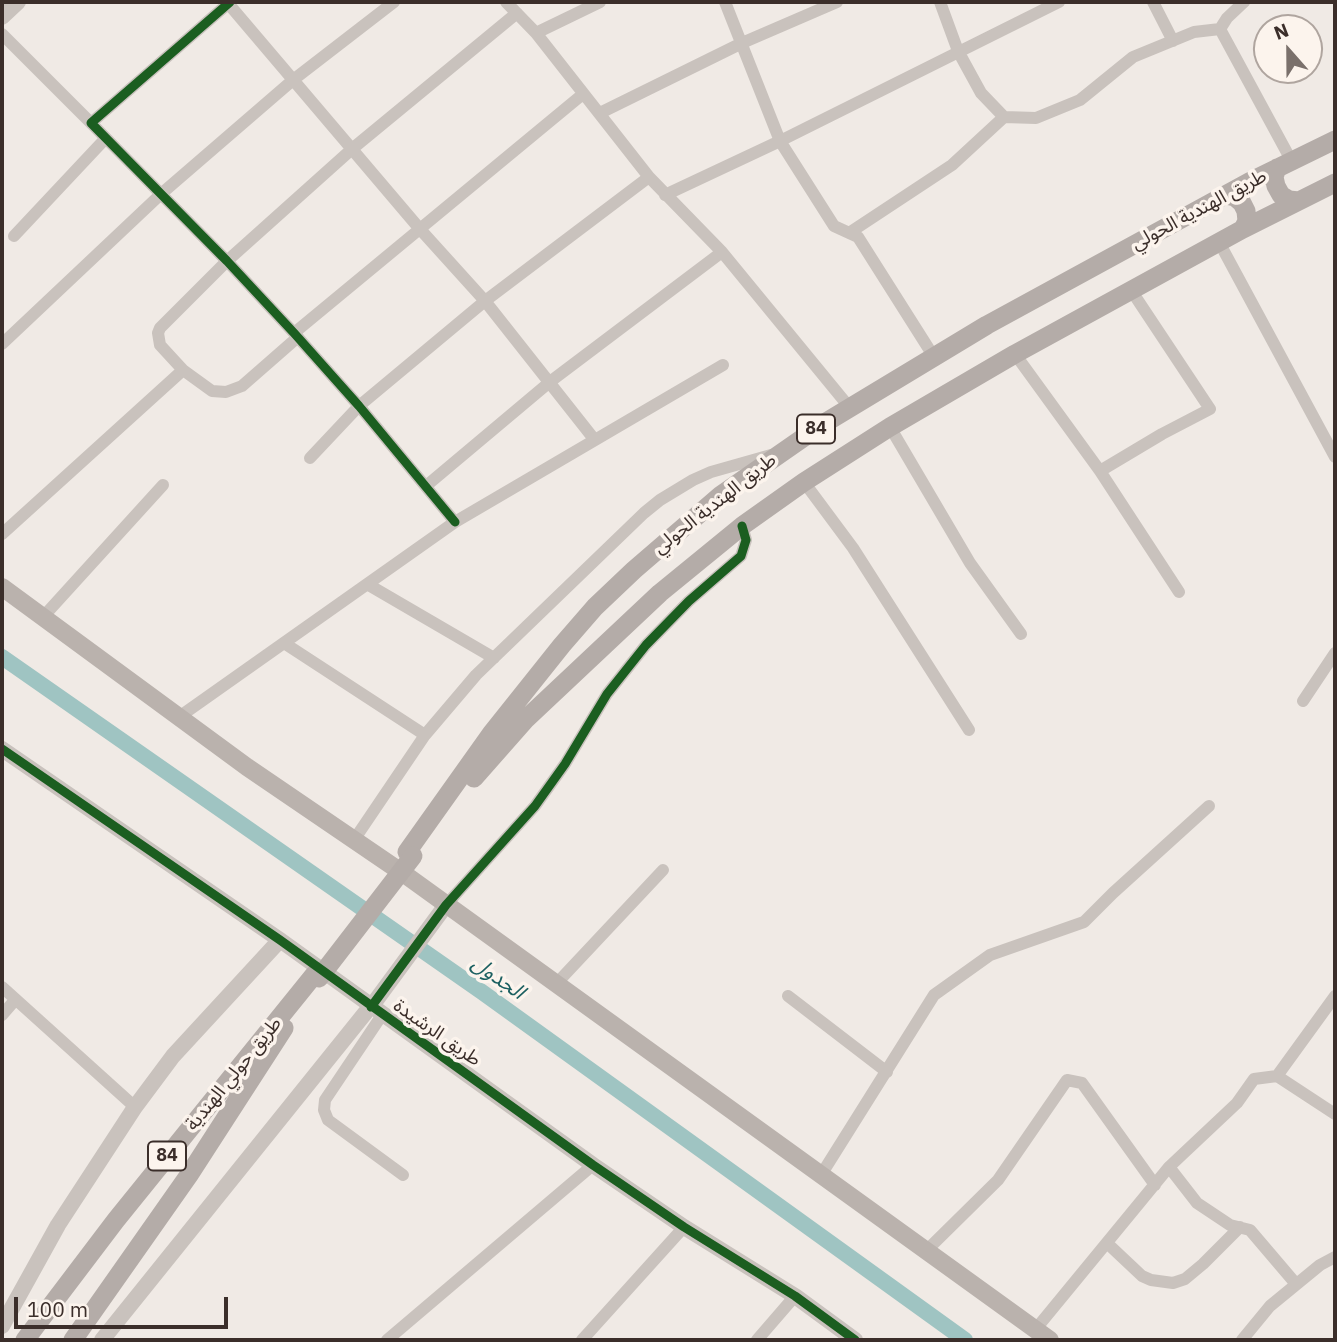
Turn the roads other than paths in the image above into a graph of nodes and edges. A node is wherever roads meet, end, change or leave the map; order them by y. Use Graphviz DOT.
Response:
graph roads {
  1 [pos="18,2"];
  2 [pos="228,2"];
  3 [pos="394,2"];
  4 [pos="506,2"];
  5 [pos="600,2"];
  6 [pos="725,2"];
  7 [pos="837,2"];
  8 [pos="940,2"];
  9 [pos="1059,2"];
  10 [pos="1153,2"];
  11 [pos="1244,2"];
  12 [pos="517,13"];
  13 [pos="2,18"];
  14 [pos="1220,29"];
  15 [pos="536,33"];
  16 [pos="2,34"];
  17 [pos="1172,41"];
  18 [pos="742,43"];
  19 [pos="958,51"];
  20 [pos="293,80"];
  21 [pos="583,94"];
  22 [pos="600,113"];
  23 [pos="1004,117"];
  24 [pos="92,123"];
  25 [pos="106,138"];
  26 [pos="1335,140"];
  27 [pos="780,141"];
  28 [pos="352,149"];
  29 [pos="1284,164"];
  30 [pos="649,177"];
  31 [pos="1335,183"];
  32 [pos="161,194"];
  33 [pos="665,195"];
  34 [pos="1226,195"];
  35 [pos="1299,201"];
  36 [pos="419,228"];
  37 [pos="1243,229"];
  38 [pos="849,233"];
  39 [pos="14,236"];
  40 [pos="1219,242"];
  41 [pos="722,253"];
  42 [pos="227,261"];
  43 [pos="1131,290"];
  44 [pos="485,301"];
  45 [pos="296,335"];
  46 [pos="2,344"];
  47 [pos="1014,354"];
  48 [pos="934,357"];
  49 [pos="723,365"];
  50 [pos="183,370"];
  51 [pos="551,381"];
  52 [pos="359,406"];
  53 [pos="850,408"];
  54 [pos="890,427"];
  55 [pos="594,439"];
  56 [pos="779,453"];
  57 [pos="310,457"];
  58 [pos="1335,457"];
  59 [pos="1100,471"];
  60 [pos="804,482"];
  61 [pos="163,485"];
  62 [pos="426,486"];
  63 [pos="455,522"];
  64 [pos="742,526"];
  65 [pos="2,534"];
  66 [pos="367,584"];
  67 [pos="2,587"];
  68 [pos="1179,592"];
  69 [pos="43,617"];
  70 [pos="1021,634"];
  71 [pos="284,643"];
  72 [pos="1335,653"];
  73 [pos="494,658"];
  74 [pos="1303,701"];
  75 [pos="179,717"];
  76 [pos="969,730"];
  77 [pos="425,735"];
  78 [pos="2,749"];
  79 [pos="1209,806"];
  80 [pos="354,840"];
  81 [pos="410,854"];
  82 [pos="663,870"];
  83 [pos="446,905"];
  84 [pos="280,940"];
  85 [pos="316,976"];
  86 [pos="556,984"];
  87 [pos="2,987"];
  88 [pos="788,996"];
  89 [pos="1335,996"];
  90 [pos="15,1000"];
  91 [pos="374,1010"];
  92 [pos="2,1015"];
  93 [pos="887,1072"];
  94 [pos="1277,1076"];
  95 [pos="135,1107"];
  96 [pos="1335,1114"];
  97 [pos="593,1165"];
  98 [pos="1169,1167"];
  99 [pos="404,1175"];
  100 [pos="821,1175"];
  101 [pos="1155,1185"];
  102 [pos="684,1227"];
  103 [pos="1240,1227"];
  104 [pos="1108,1244"];
  105 [pos="926,1251"];
  106 [pos="1335,1257"];
  107 [pos="1296,1284"];
  108 [pos="795,1296"];
  109 [pos="2,1326"];
  110 [pos="1042,1335"];
  111 [pos="25,1340"];
  112 [pos="73,1340"];
  113 [pos="102,1340"];
  114 [pos="387,1340"];
  115 [pos="582,1340"];
  116 [pos="757,1340"];
  117 [pos="855,1340"];
  118 [pos="1242,1340"];
  1 -- 13 [label="street"];
  2 -- 20 [label="street"];
  2 -- 24 [label="street"];
  3 -- 20 [label="street"];
  4 -- 12 [label="street"];
  5 -- 15 [label="street"];
  6 -- 18 [label="street"];
  7 -- 18 [label="street"];
  8 -- 19 [label="street"];
  9 -- 19 [label="street"];
  10 -- 17 [label="street"];
  11 -- 14 [label="street"];
  12 -- 15 [label="street"];
  12 -- 28 [label="street"];
  14 -- 17 [label="street"];
  14 -- 29 [label="street"];
  15 -- 21 [label="street"];
  16 -- 24 [label="street"];
  17 -- 23 [label="street"];
  18 -- 22 [label="street"];
  18 -- 27 [label="street"];
  19 -- 23 [label="street"];
  19 -- 27 [label="street"];
  20 -- 28 [label="street"];
  20 -- 32 [label="street"];
  21 -- 22 [label="street"];
  21 -- 36 [label="street"];
  22 -- 30 [label="street"];
  23 -- 38 [label="street"];
  24 -- 25 [label="street"];
  25 -- 32 [label="street"];
  25 -- 39 [label="street"];
  26 -- 29 [label="highway, طريق الهندية الحولي / 84"];
  27 -- 33 [label="street"];
  27 -- 38 [label="street"];
  28 -- 36 [label="street"];
  28 -- 42 [label="street"];
  29 -- 34 [label="highway, طريق الهندية الحولي / 84"];
  29 -- 35 [label="highway"];
  30 -- 33 [label="street"];
  30 -- 44 [label="street"];
  31 -- 35 [label="highway, طريق الهندية الحولي / 84"];
  32 -- 42 [label="street"];
  32 -- 46 [label="street"];
  33 -- 41 [label="street"];
  34 -- 37 [label="highway"];
  34 -- 48 [label="highway, طريق الهندية الحولي / 84"];
  35 -- 37 [label="highway, طريق الهندية الحولي / 84"];
  36 -- 44 [label="street"];
  36 -- 45 [label="street"];
  37 -- 40 [label="highway, طريق الهندية الحولي / 84"];
  38 -- 48 [label="street"];
  40 -- 43 [label="highway, طريق الهندية الحولي / 84"];
  40 -- 58 [label="street"];
  41 -- 51 [label="street"];
  41 -- 53 [label="street"];
  42 -- 45 [label="street"];
  42 -- 50 [label="street"];
  43 -- 47 [label="highway, طريق الهندية الحولي / 84"];
  43 -- 59 [label="street"];
  44 -- 51 [label="street"];
  44 -- 52 [label="street"];
  45 -- 50 [label="street"];
  45 -- 52 [label="street"];
  47 -- 54 [label="highway, طريق الهندية الحولي / 84"];
  47 -- 59 [label="street"];
  48 -- 53 [label="highway, طريق الهندية الحولي / 84"];
  49 -- 55 [label="street"];
  50 -- 65 [label="street"];
  51 -- 55 [label="street"];
  51 -- 62 [label="street"];
  52 -- 57 [label="street"];
  52 -- 62 [label="street"];
  53 -- 56 [label="highway, طريق الهندية الحولي / 84"];
  54 -- 60 [label="highway, طريق الهندية الحولي / 84"];
  54 -- 70 [label="street"];
  55 -- 63 [label="street"];
  56 -- 73 [label="street"];
  56 -- 81 [label="highway, طريق الهندية الحولي / 84"];
  59 -- 68 [label="street"];
  60 -- 64 [label="highway, طريق الهندية الحولي / 84"];
  60 -- 76 [label="street"];
  61 -- 69 [label="street"];
  62 -- 63 [label="street"];
  63 -- 66 [label="street"];
  64 -- 81 [label="highway, طريق الهندية الحولي / 84"];
  64 -- 83 [label="street"];
  66 -- 71 [label="street"];
  66 -- 73 [label="street"];
  67 -- 69 [label="main road"];
  69 -- 75 [label="main road"];
  71 -- 75 [label="street"];
  71 -- 77 [label="street"];
  72 -- 74 [label="street"];
  73 -- 77 [label="street"];
  75 -- 80 [label="main road"];
  77 -- 80 [label="street"];
  78 -- 84 [label="street, طريق الرشيدة"];
  79 -- 93 [label="street"];
  80 -- 83 [label="main road"];
  81 -- 85 [label="highway, 84"];
  82 -- 86 [label="street"];
  83 -- 86 [label="main road"];
  83 -- 91 [label="street"];
  84 -- 91 [label="street, طريق الرشيدة"];
  84 -- 95 [label="street"];
  85 -- 111 [label="highway, طريق حولي الهندية / 84"];
  85 -- 112 [label="highway, طريق حولي الهندية / 84"];
  86 -- 100 [label="main road"];
  87 -- 90 [label="street"];
  88 -- 93 [label="street"];
  89 -- 94 [label="street"];
  90 -- 92 [label="street"];
  90 -- 95 [label="street"];
  91 -- 97 [label="street, طريق الرشيدة"];
  91 -- 99 [label="street"];
  91 -- 113 [label="street"];
  93 -- 100 [label="street"];
  94 -- 96 [label="street"];
  94 -- 98 [label="street"];
  95 -- 109 [label="street"];
  97 -- 102 [label="street, طريق الرشيدة"];
  97 -- 114 [label="street"];
  98 -- 101 [label="street"];
  98 -- 103 [label="street"];
  100 -- 105 [label="main road"];
  101 -- 104 [label="street"];
  101 -- 105 [label="street"];
  102 -- 108 [label="street, طريق الرشيدة"];
  102 -- 115 [label="street"];
  103 -- 104 [label="street"];
  103 -- 107 [label="street"];
  104 -- 110 [label="street"];
  105 -- 110 [label="main road"];
  106 -- 107 [label="street"];
  107 -- 118 [label="street"];
  108 -- 116 [label="street"];
  108 -- 117 [label="street, طريق الرشيدة"];
}
